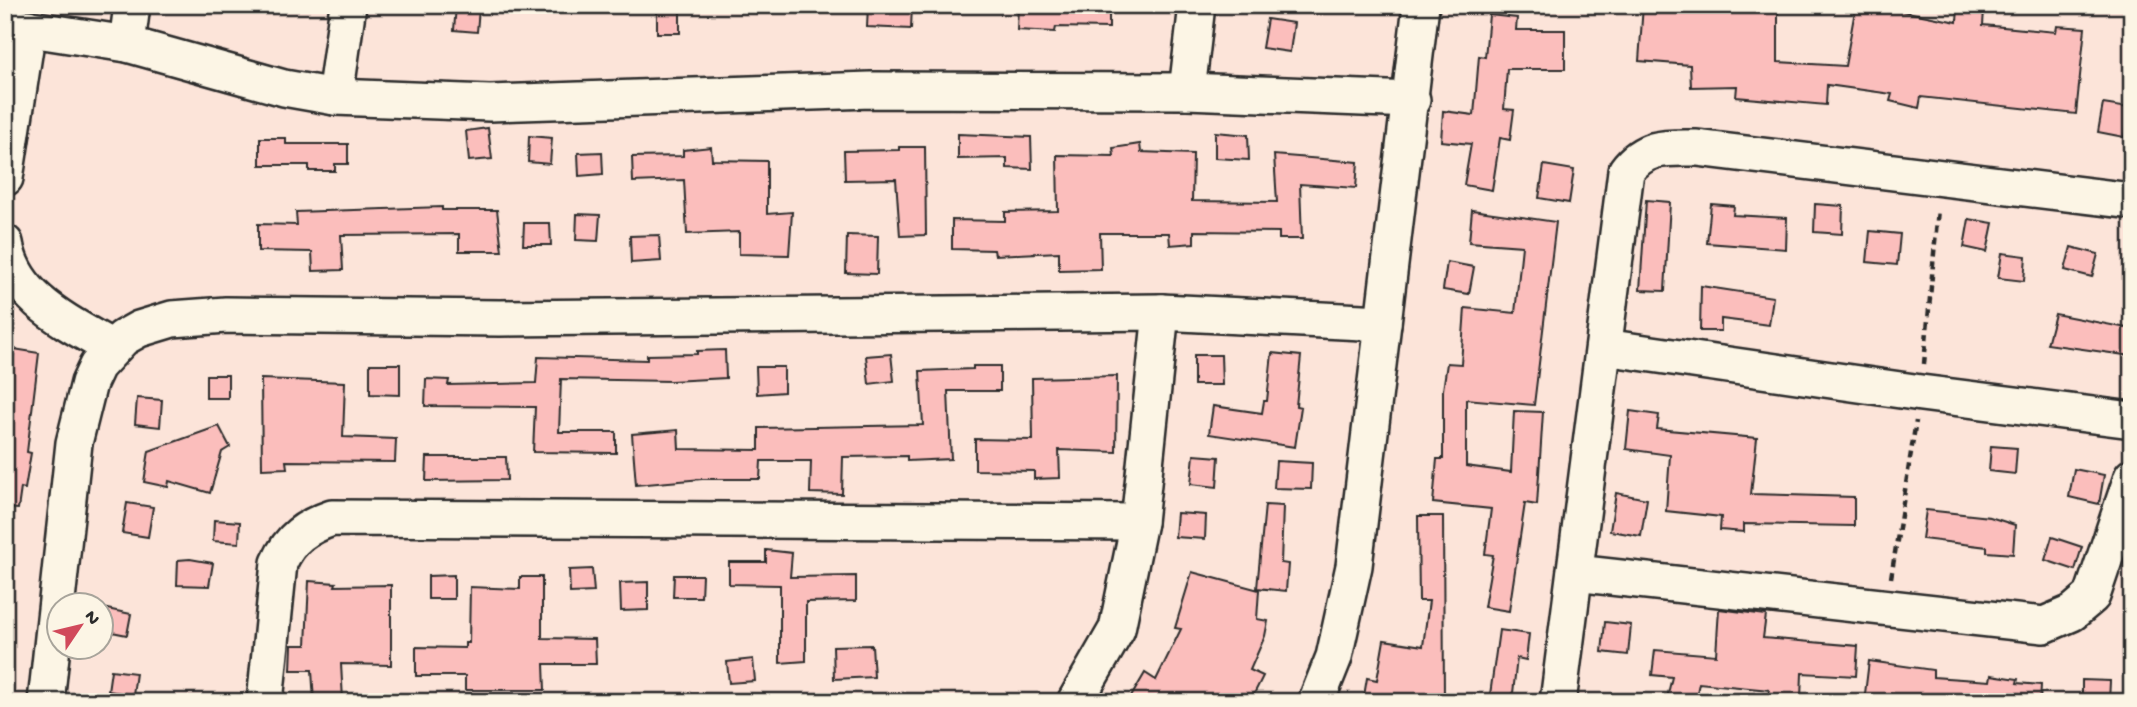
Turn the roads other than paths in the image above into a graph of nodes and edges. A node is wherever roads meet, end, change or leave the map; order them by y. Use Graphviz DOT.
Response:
graph roads {
  1 [pos="132,5"];
  2 [pos="348,5"];
  3 [pos="1197,5"];
  4 [pos="1421,5"];
  5 [pos="11,18"];
  6 [pos="127,44"];
  7 [pos="1187,91"];
  8 [pos="335,97"];
  9 [pos="1412,100"];
  10 [pos="5,178"];
  11 [pos="2132,201"];
  12 [pos="5,243"];
  13 [pos="1161,312"];
  14 [pos="1383,323"];
  15 [pos="1604,347"];
  16 [pos="112,348"];
  17 [pos="2132,420"];
  18 [pos="2132,477"];
  19 [pos="1139,523"];
  20 [pos="1575,573"];
  21 [pos="46,702"];
  22 [pos="265,702"];
  23 [pos="1075,702"];
  24 [pos="1316,702"];
  25 [pos="1558,702"];
  1 -- 6 [label="street"];
  2 -- 8 [label="street"];
  3 -- 7 [label="street"];
  4 -- 9 [label="street"];
  5 -- 6 [label="street"];
  5 -- 10 [label="street"];
  6 -- 8 [label="street"];
  7 -- 8 [label="street"];
  7 -- 9 [label="street"];
  9 -- 14 [label="street"];
  11 -- 15 [label="street"];
  12 -- 16 [label="street"];
  13 -- 14 [label="street"];
  13 -- 16 [label="street"];
  13 -- 19 [label="street"];
  14 -- 24 [label="street"];
  15 -- 17 [label="street"];
  15 -- 20 [label="street"];
  16 -- 21 [label="street"];
  18 -- 20 [label="street"];
  19 -- 22 [label="street"];
  19 -- 23 [label="street"];
  20 -- 25 [label="street"];
}
